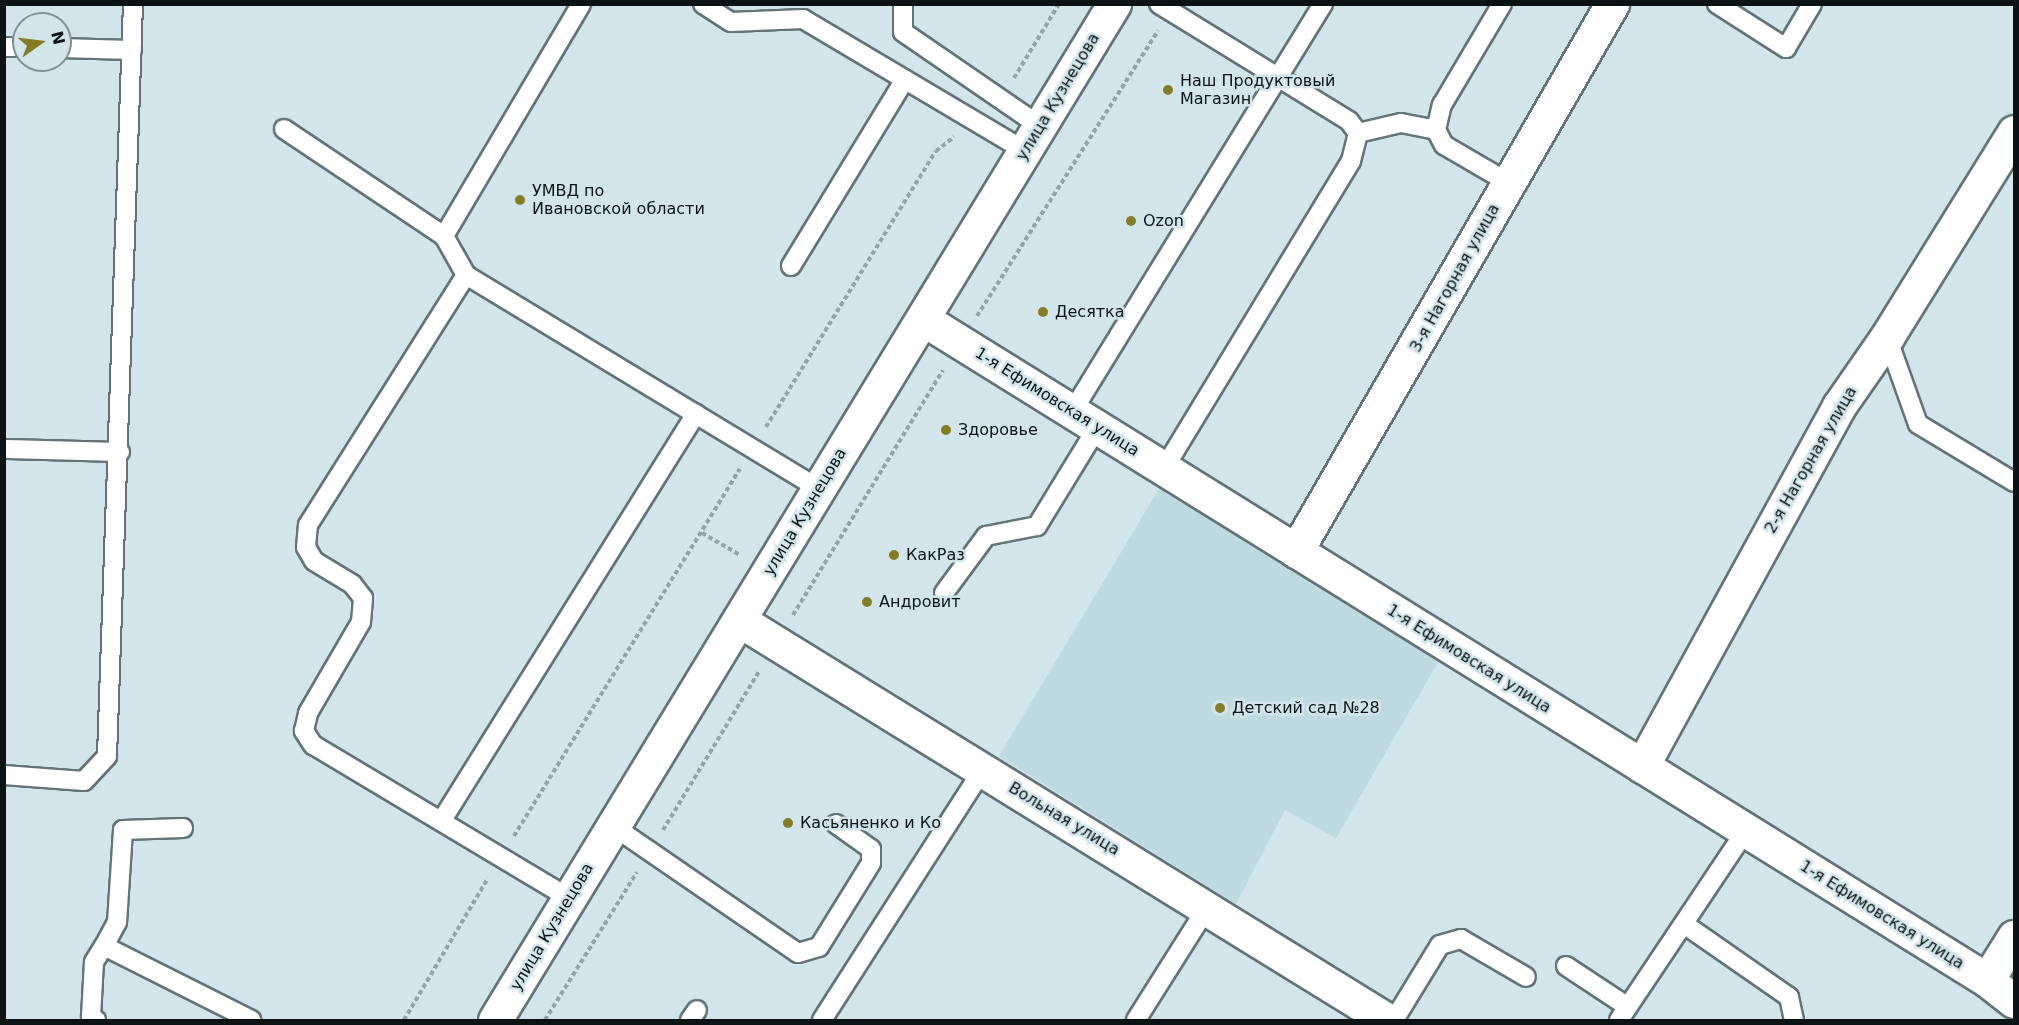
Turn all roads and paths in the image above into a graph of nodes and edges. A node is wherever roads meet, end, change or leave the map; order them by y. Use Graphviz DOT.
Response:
graph roads {
  1 [pos="133,4"];
  2 [pos="581,4"];
  3 [pos="704,4"];
  4 [pos="903,4"];
  5 [pos="1059,4"];
  6 [pos="1114,4"];
  7 [pos="1323,4"];
  8 [pos="1502,4"];
  9 [pos="1612,4"];
  10 [pos="1717,4"];
  11 [pos="1812,4"];
  12 [pos="1164,8"];
  13 [pos="807,11"];
  14 [pos="72,48"];
  15 [pos="132,50"];
  16 [pos="1277,78"];
  17 [pos="904,81"];
  18 [pos="1001,100"];
  19 [pos="973,121"];
  20 [pos="284,129"];
  21 [pos="1436,130"];
  22 [pos="2014,132"];
  23 [pos="1358,133"];
  24 [pos="1033,139"];
  25 [pos="1509,183"];
  26 [pos="444,236"];
  27 [pos="791,266"];
  28 [pos="466,275"];
  29 [pos="923,319"];
  30 [pos="1887,337"];
  31 [pos="960,343"];
  32 [pos="696,414"];
  33 [pos="1085,420"];
  34 [pos="4,449"];
  35 [pos="752,449"];
  36 [pos="120,452"];
  37 [pos="1164,469"];
  38 [pos="2014,482"];
  39 [pos="819,489"];
  40 [pos="1296,551"];
  41 [pos="944,593"];
  42 [pos="739,620"];
  43 [pos="776,643"];
  44 [pos="1642,766"];
  45 [pos="983,770"];
  46 [pos="4,775"];
  47 [pos="442,820"];
  48 [pos="836,825"];
  49 [pos="613,826"];
  50 [pos="183,828"];
  51 [pos="1746,830"];
  52 [pos="650,852"];
  53 [pos="501,857"];
  54 [pos="569,898"];
  55 [pos="1208,906"];
  56 [pos="1684,924"];
  57 [pos="2014,937"];
  58 [pos="104,946"];
  59 [pos="1566,966"];
  60 [pos="1526,977"];
  61 [pos="1987,980"];
  62 [pos="2014,1001"];
  63 [pos="1624,1014"];
  64 [pos="90,1019"];
  65 [pos="251,1020"];
  66 [pos="404,1020"];
  67 [pos="495,1020"];
  68 [pos="545,1020"];
  69 [pos="822,1020"];
  70 [pos="1136,1020"];
  71 [pos="1387,1020"];
  72 [pos="1394,1020"];
  73 [pos="1794,1020"];
  1 -- 15 [label="lane"];
  2 -- 26 [label="lane"];
  3 -- 13 [label="lane"];
  4 -- 18 [label="lane"];
  5 -- 18 [label="path"];
  6 -- 24 [label="street, улица Кузнецова"];
  7 -- 16 [label="lane"];
  8 -- 21 [label="lane"];
  9 -- 25 [label="street, 3-я Нагорная улица"];
  10 -- 11 [label="lane"];
  12 -- 16 [label="lane"];
  12 -- 31 [label="path"];
  13 -- 17 [label="lane"];
  14 -- 15 [label="lane"];
  15 -- 36 [label="lane"];
  16 -- 23 [label="lane"];
  16 -- 33 [label="lane"];
  17 -- 19 [label="lane"];
  17 -- 27 [label="lane"];
  18 -- 24 [label="lane"];
  19 -- 24 [label="lane"];
  19 -- 35 [label="path"];
  20 -- 26 [label="lane"];
  21 -- 23 [label="lane"];
  21 -- 25 [label="lane"];
  22 -- 30 [label="street, 2-я Нагорная улица"];
  23 -- 37 [label="lane"];
  24 -- 29 [label="street, улица Кузнецова"];
  25 -- 40 [label="street, 3-я Нагорная улица"];
  26 -- 28 [label="lane"];
  28 -- 32 [label="lane"];
  28 -- 47 [label="lane"];
  29 -- 31 [label="street, 1-я Ефимовская улица"];
  29 -- 39 [label="street, улица Кузнецова"];
  30 -- 38 [label="lane"];
  30 -- 44 [label="street, 2-я Нагорная улица"];
  31 -- 33 [label="street, 1-я Ефимовская улица"];
  31 -- 43 [label="path"];
  32 -- 35 [label="lane"];
  32 -- 47 [label="lane"];
  33 -- 37 [label="street, 1-я Ефимовская улица"];
  33 -- 41 [label="lane"];
  34 -- 36 [label="lane"];
  35 -- 39 [label="lane"];
  35 -- 53 [label="path"];
  36 -- 46 [label="lane"];
  37 -- 40 [label="street, 1-я Ефимовская улица"];
  39 -- 42 [label="street, улица Кузнецова"];
  40 -- 44 [label="street, 1-я Ефимовская улица"];
  42 -- 43 [label="street, Вольная улица"];
  42 -- 49 [label="street, улица Кузнецова"];
  43 -- 45 [label="street, Вольная улица"];
  43 -- 52 [label="path"];
  44 -- 51 [label="street, 1-я Ефимовская улица"];
  45 -- 55 [label="street, Вольная улица"];
  45 -- 69 [label="lane"];
  47 -- 53 [label="lane"];
  48 -- 52 [label="lane"];
  49 -- 52 [label="lane"];
  49 -- 54 [label="street, улица Кузнецова"];
  50 -- 58 [label="lane"];
  51 -- 56 [label="lane"];
  51 -- 61 [label="street, 1-я Ефимовская улица"];
  52 -- 68 [label="path"];
  53 -- 54 [label="lane"];
  53 -- 66 [label="path"];
  54 -- 67 [label="street, улица Кузнецова"];
  55 -- 70 [label="lane"];
  55 -- 71 [label="street, Вольная улица"];
  56 -- 63 [label="lane"];
  56 -- 73 [label="lane"];
  57 -- 61 [label="street"];
  58 -- 64 [label="lane"];
  58 -- 65 [label="lane"];
  59 -- 63 [label="lane"];
  60 -- 72 [label="lane"];
  61 -- 62 [label="street, 1-я Ефимовская улица"];
}
